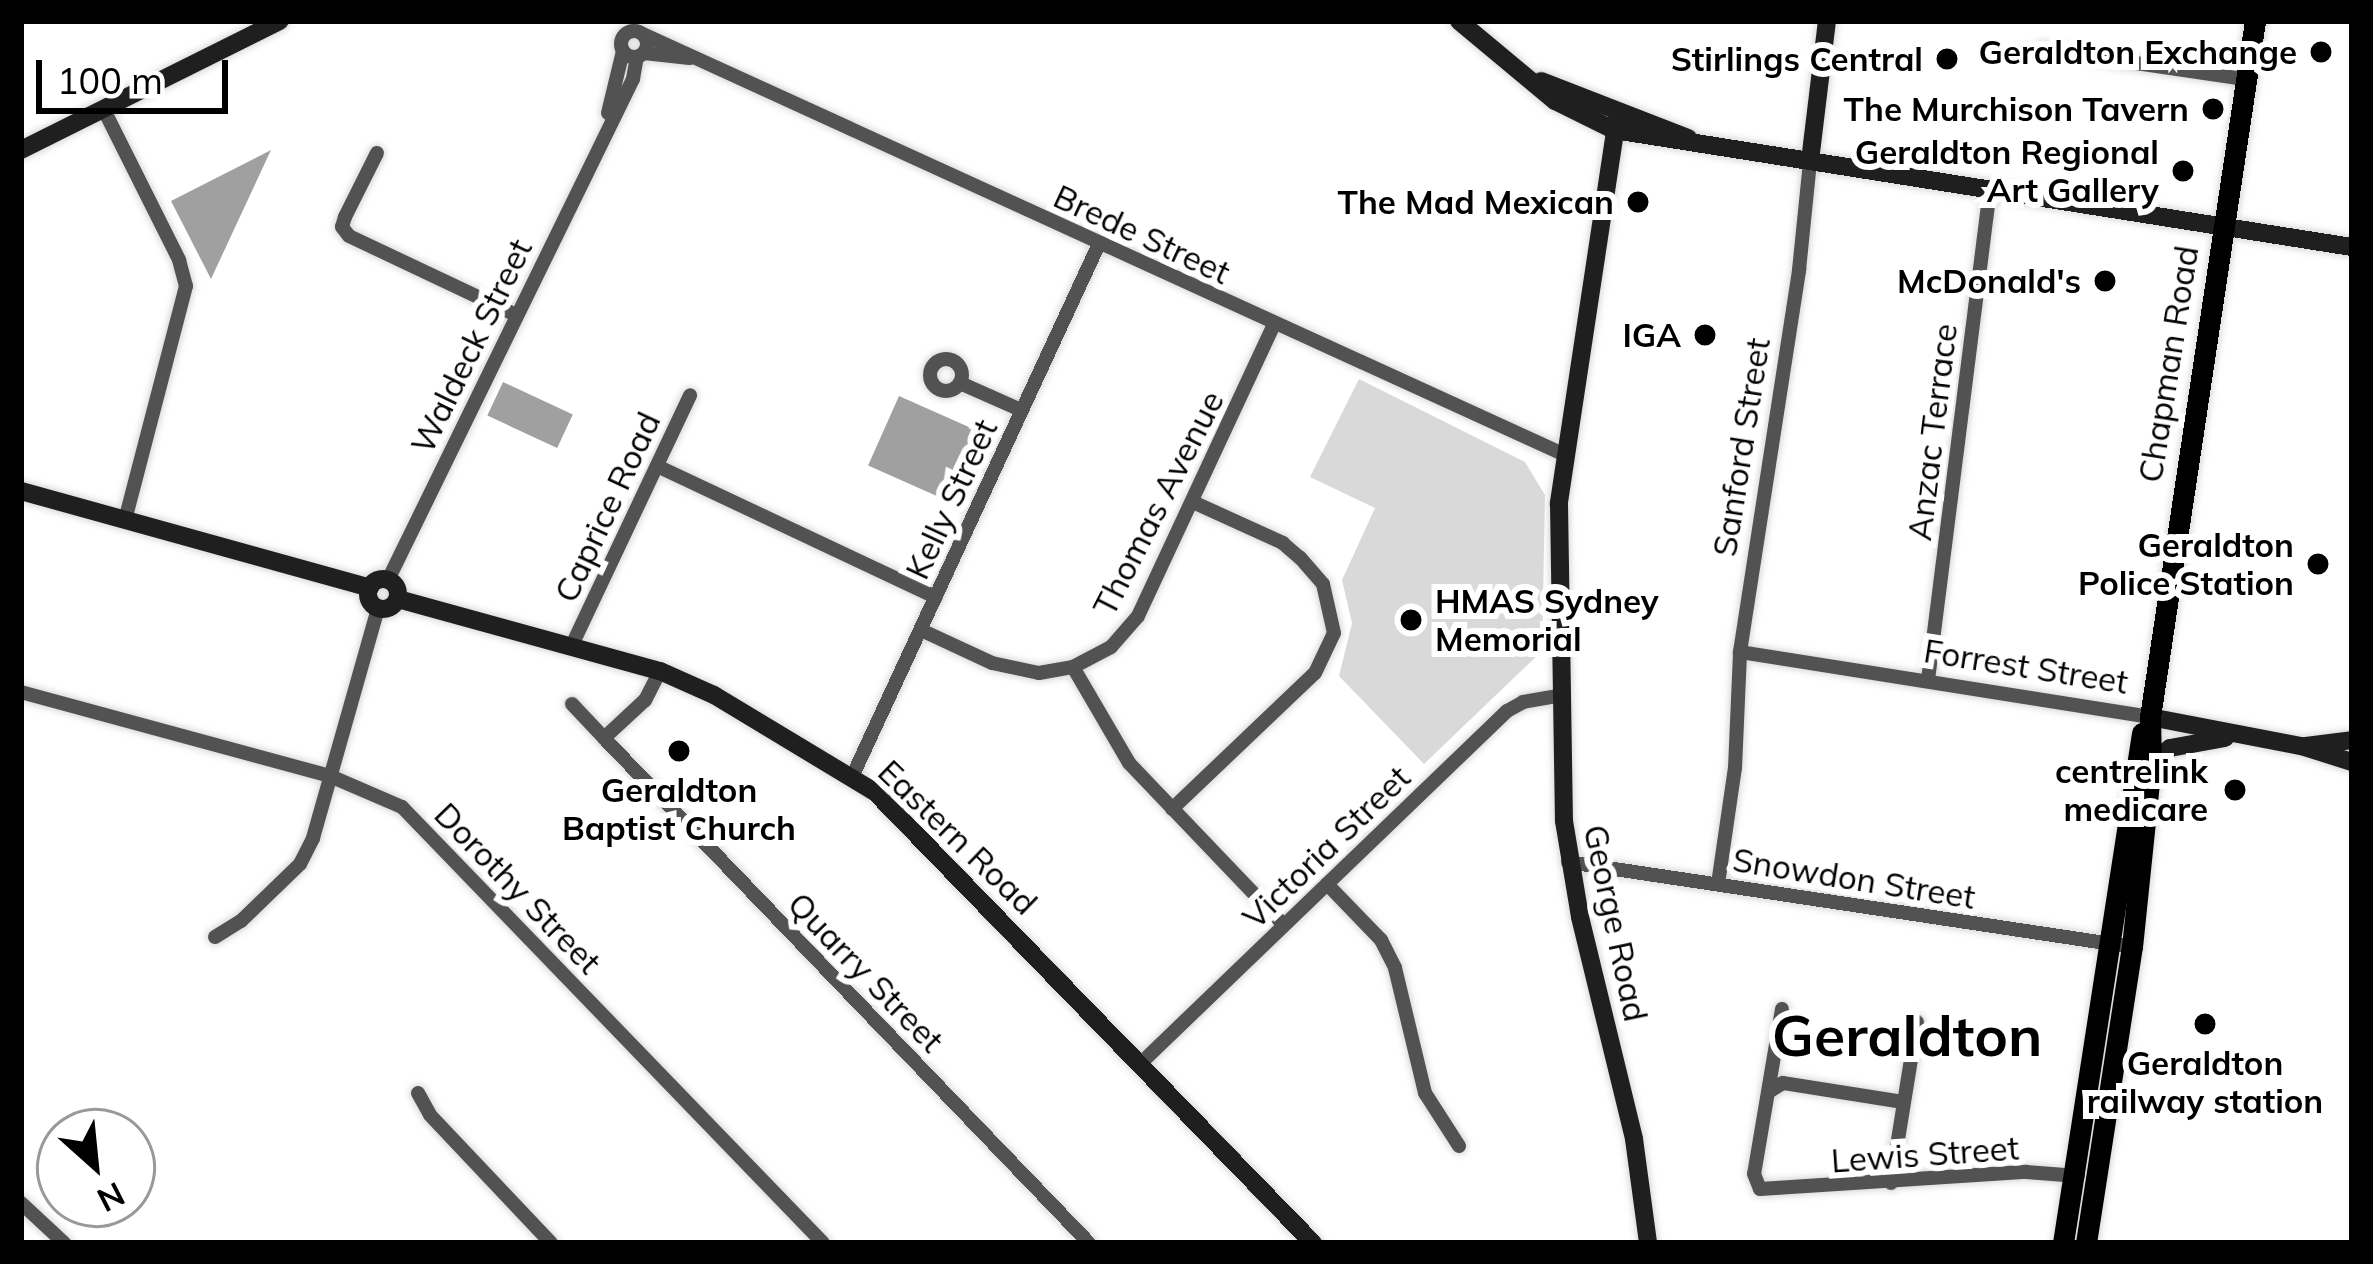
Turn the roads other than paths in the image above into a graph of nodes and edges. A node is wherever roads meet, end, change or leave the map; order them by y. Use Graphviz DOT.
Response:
graph roads {
  1 [pos="280,21"];
  2 [pos="1459,21"];
  3 [pos="1827,21"];
  4 [pos="2255,21"];
  5 [pos="635,28"];
  6 [pos="2041,49"];
  7 [pos="635,53"];
  8 [pos="701,61"];
  9 [pos="2245,79"];
  10 [pos="104,110"];
  11 [pos="1616,121"];
  12 [pos="21,150"];
  13 [pos="377,153"];
  14 [pos="1810,161"];
  15 [pos="1990,192"];
  16 [pos="2222,227"];
  17 [pos="1099,244"];
  18 [pos="2352,247"];
  19 [pos="516,315"];
  20 [pos="1274,325"];
  21 [pos="960,382"];
  22 [pos="690,394"];
  23 [pos="1022,410"];
  24 [pos="1562,454"];
  25 [pos="657,466"];
  26 [pos="21,491"];
  27 [pos="1193,502"];
  28 [pos="125,520"];
  29 [pos="379,584"];
  30 [pos="935,597"];
  31 [pos="398,599"];
  32 [pos="378,608"];
  33 [pos="921,630"];
  34 [pos="573,643"];
  35 [pos="1740,652"];
  36 [pos="1073,667"];
  37 [pos="660,671"];
  38 [pos="1928,680"];
  39 [pos="21,692"];
  40 [pos="1562,695"];
  41 [pos="572,704"];
  42 [pos="2150,717"];
  43 [pos="2248,736"];
  44 [pos="604,738"];
  45 [pos="2352,743"];
  46 [pos="2301,746"];
  47 [pos="2352,762"];
  48 [pos="2151,764"];
  49 [pos="330,776"];
  50 [pos="852,777"];
  51 [pos="1172,809"];
  52 [pos="1568,862"];
  53 [pos="1327,884"];
  54 [pos="1718,884"];
  55 [pos="1283,924"];
  56 [pos="215,937"];
  57 [pos="2108,944"];
  58 [pos="2132,947"];
  59 [pos="1782,1009"];
  60 [pos="1917,1022"];
  61 [pos="1140,1064"];
  62 [pos="1770,1091"];
  63 [pos="418,1093"];
  64 [pos="1903,1102"];
  65 [pos="1460,1146"];
  66 [pos="2083,1176"];
  67 [pos="1891,1183"];
  68 [pos="21,1203"];
  69 [pos="64,1243"];
  70 [pos="551,1243"];
  71 [pos="823,1243"];
  72 [pos="1089,1243"];
  73 [pos="1313,1243"];
  74 [pos="1648,1243"];
  75 [pos="2063,1243"];
  76 [pos="2086,1243"];
  1 -- 10 [label="street"];
  2 -- 11 [label="street"];
  3 -- 14 [label="street, Sanford Street"];
  4 -- 9 [label="main road, Chapman Road"];
  5 -- 7 [label="street"];
  5 -- 7 [label="street"];
  5 -- 8 [label="street, Brede Street"];
  6 -- 9 [label="street"];
  7 -- 8 [label="street, Brede Street"];
  7 -- 19 [label="street, Waldeck Street"];
  8 -- 17 [label="street, Brede Street"];
  9 -- 16 [label="main road, Chapman Road"];
  10 -- 12 [label="street"];
  10 -- 28 [label="street"];
  11 -- 14 [label="street"];
  11 -- 24 [label="street, George Road"];
  13 -- 19 [label="street"];
  14 -- 15 [label="street"];
  14 -- 35 [label="street, Sanford Street"];
  15 -- 16 [label="street"];
  15 -- 38 [label="street, Anzac Terrace"];
  16 -- 18 [label="street"];
  16 -- 42 [label="main road, Chapman Road"];
  17 -- 20 [label="street, Brede Street"];
  17 -- 23 [label="street, Kelly Street"];
  19 -- 29 [label="street, Waldeck Street"];
  20 -- 24 [label="street, Brede Street"];
  20 -- 27 [label="street, Thomas Avenue"];
  21 -- 23 [label="street"];
  22 -- 25 [label="street, Caprice Road"];
  23 -- 30 [label="street, Kelly Street"];
  24 -- 40 [label="street, George Road"];
  25 -- 30 [label="street"];
  25 -- 34 [label="street, Caprice Road"];
  26 -- 28 [label="street"];
  27 -- 36 [label="street, Thomas Avenue"];
  27 -- 51 [label="street"];
  28 -- 29 [label="street"];
  29 -- 31 [label="street"];
  29 -- 32 [label="street"];
  30 -- 33 [label="street, Kelly Street"];
  31 -- 32 [label="street"];
  31 -- 34 [label="street, Eastern Road"];
  32 -- 49 [label="street"];
  33 -- 36 [label="street"];
  33 -- 50 [label="street, Kelly Street"];
  34 -- 37 [label="street, Eastern Road"];
  35 -- 38 [label="street, Forrest Street"];
  35 -- 54 [label="street, Sanford Street"];
  36 -- 51 [label="street"];
  37 -- 44 [label="street"];
  37 -- 50 [label="street, Eastern Road"];
  38 -- 42 [label="street, Forrest Street"];
  39 -- 49 [label="street, Dorothy Street"];
  40 -- 52 [label="street, George Road"];
  40 -- 53 [label="street, Victoria Street"];
  41 -- 44 [label="street, Quarry Street"];
  42 -- 43 [label="street, Forrest Street"];
  42 -- 48 [label="main road, Chapman Road"];
  42 -- 57 [label="main road, Chapman Road"];
  43 -- 46 [label="street, Forrest Street"];
  43 -- 48 [label="street"];
  44 -- 72 [label="street, Quarry Street"];
  45 -- 46 [label="street, Forrest Street"];
  45 -- 47 [label="street"];
  46 -- 47 [label="street, Forrest Street"];
  48 -- 58 [label="main road, Chapman Road"];
  49 -- 56 [label="street"];
  49 -- 71 [label="street, Dorothy Street"];
  50 -- 61 [label="street, Eastern Road"];
  51 -- 55 [label="street"];
  52 -- 54 [label="street, Snowdon Street"];
  52 -- 74 [label="street, George Road"];
  53 -- 55 [label="street, Victoria Street"];
  53 -- 65 [label="street"];
  54 -- 57 [label="street, Snowdon Street"];
  55 -- 61 [label="street, Victoria Street"];
  57 -- 58 [label="street, Snowdon Street"];
  57 -- 66 [label="main road, Chapman Road"];
  58 -- 66 [label="main road, Chapman Road"];
  59 -- 62 [label="street"];
  60 -- 64 [label="street"];
  61 -- 73 [label="street, Eastern Road"];
  62 -- 64 [label="street"];
  62 -- 67 [label="street, Lewis Street"];
  63 -- 70 [label="street"];
  64 -- 67 [label="street"];
  66 -- 67 [label="street, Lewis Street"];
  66 -- 75 [label="main road, Chapman Road"];
  66 -- 76 [label="main road, Chapman Road"];
  68 -- 69 [label="street"];
}
